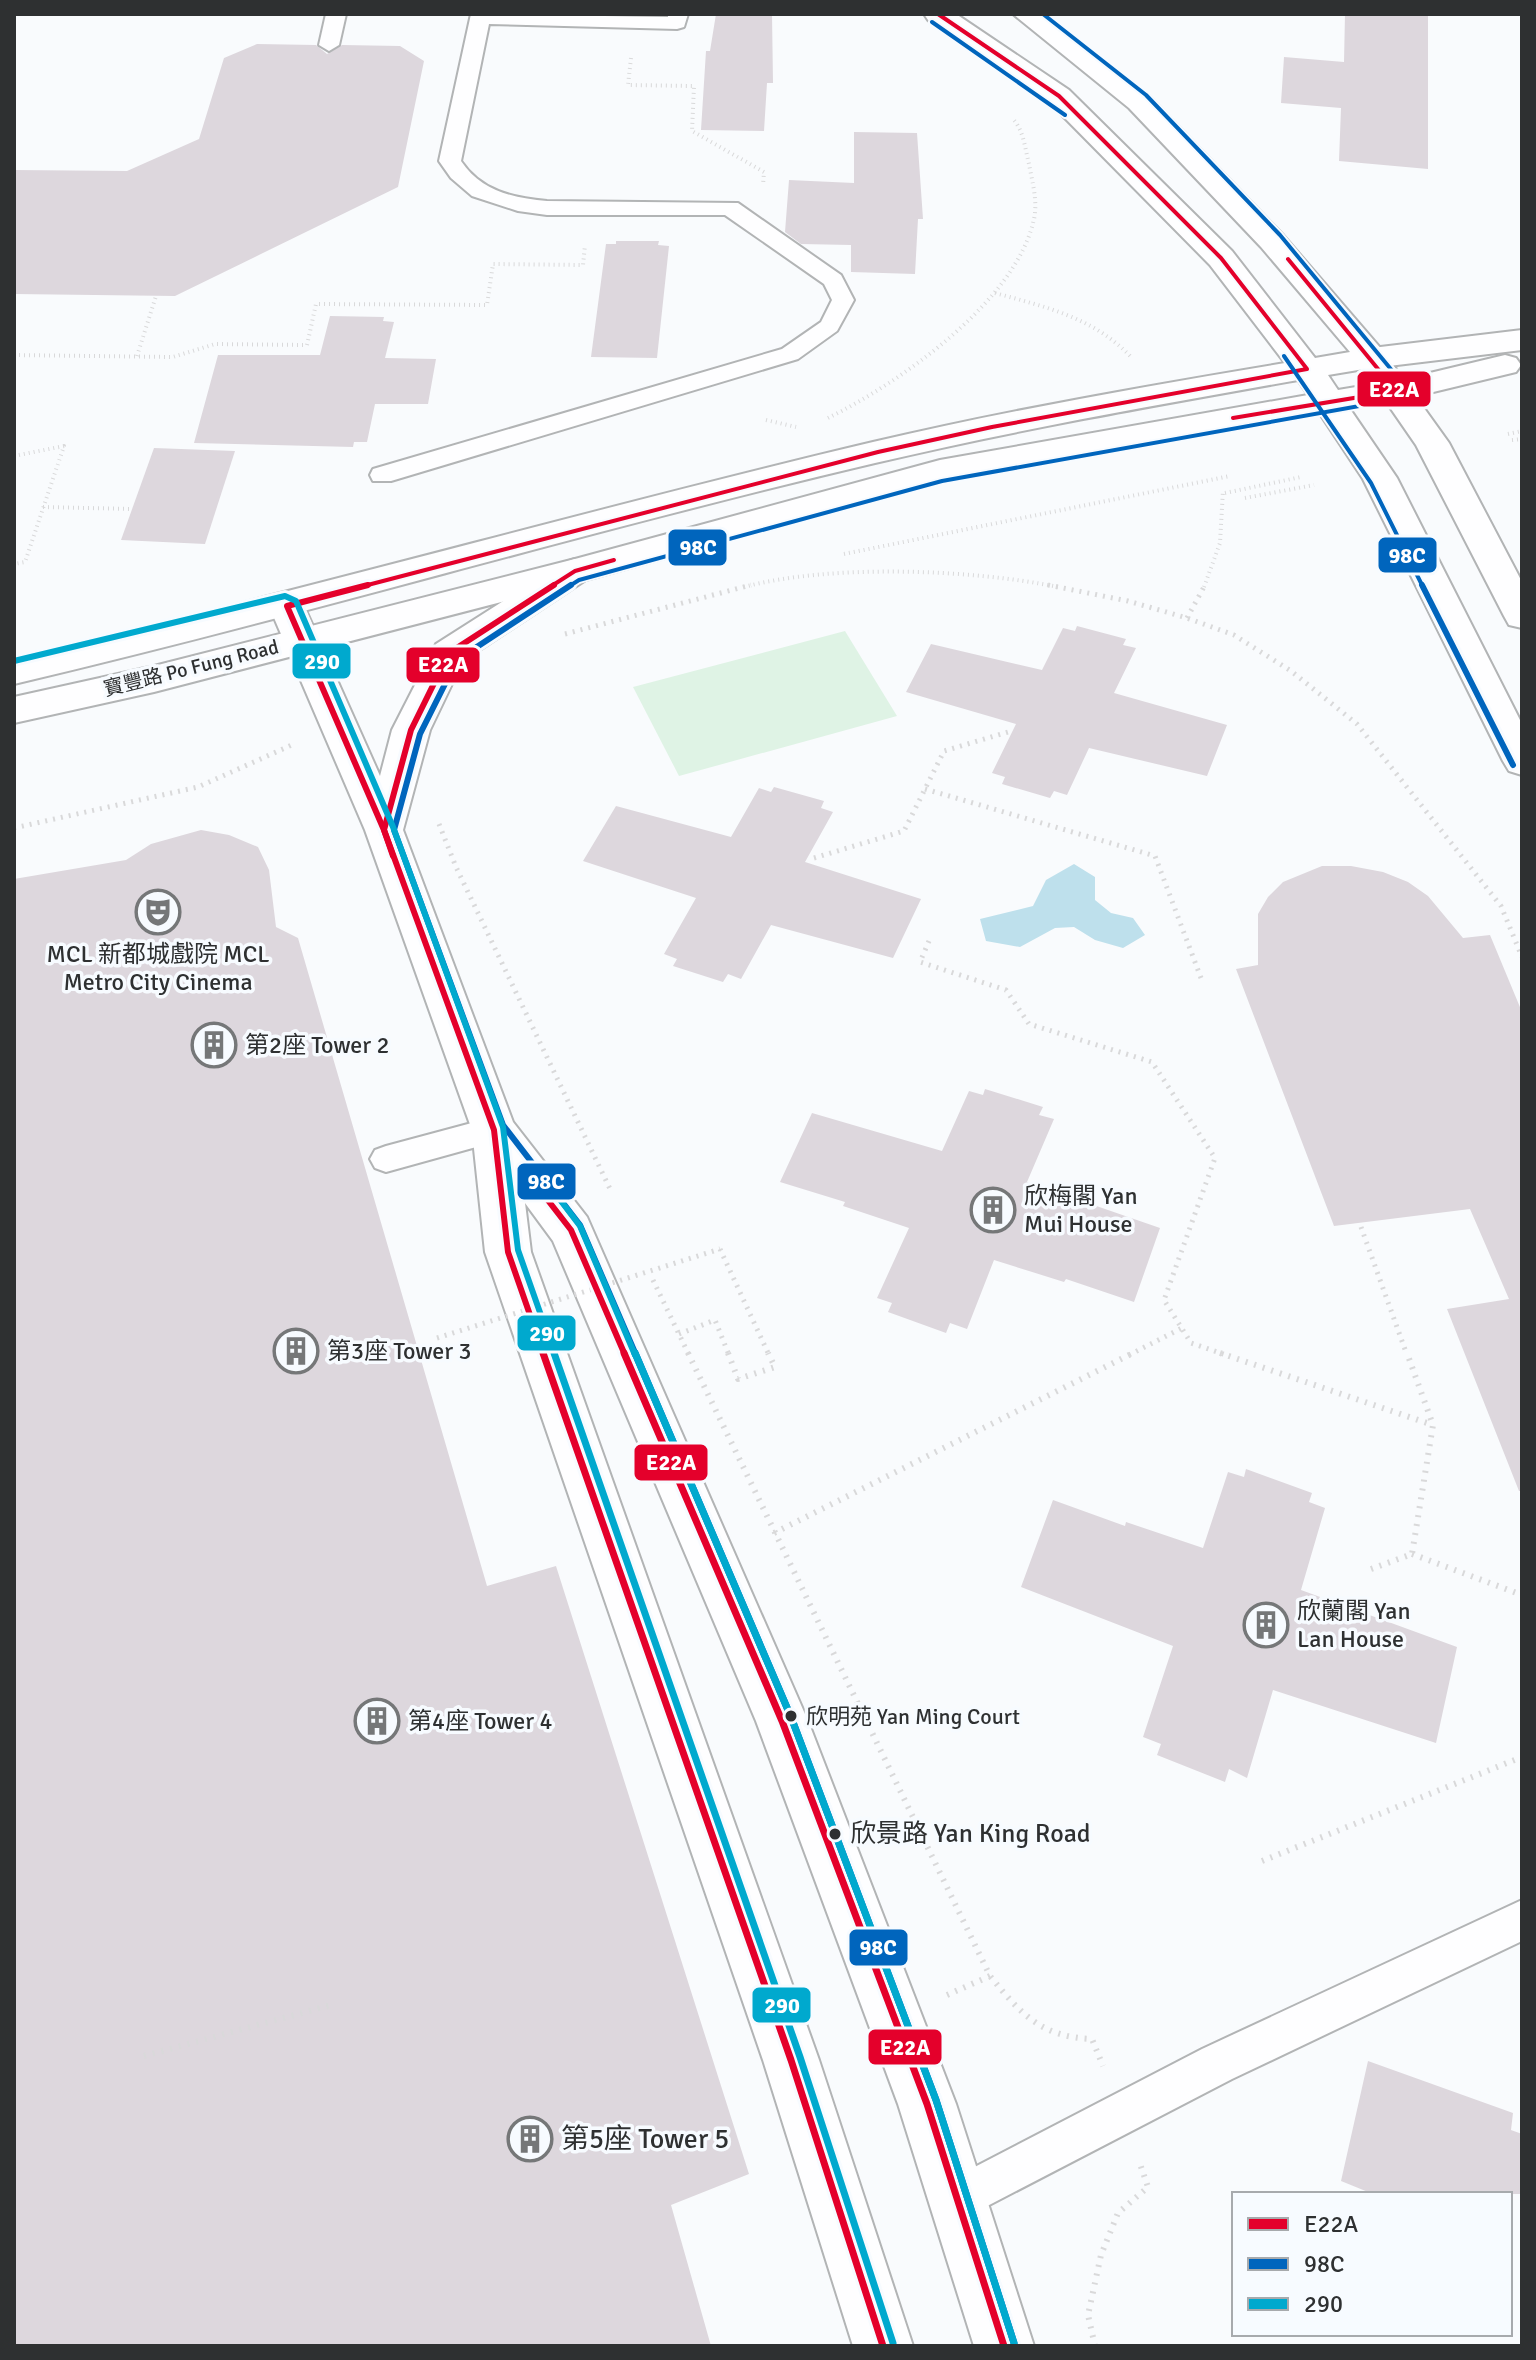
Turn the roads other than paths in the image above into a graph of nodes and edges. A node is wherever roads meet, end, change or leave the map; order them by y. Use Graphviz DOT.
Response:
graph roads {
  1 [pos="336,14"];
  2 [pos="678,14"];
  3 [pos="938,14"];
  4 [pos="1027,14"];
  5 [pos="482,16"];
  6 [pos="329,45"];
  7 [pos="1522,340"];
  8 [pos="1522,357"];
  9 [pos="1372,358"];
  10 [pos="1307,369"];
  11 [pos="1396,391"];
  12 [pos="1329,403"];
  13 [pos="382,475"];
  14 [pos="575,571"];
  15 [pos="287,606"];
  16 [pos="1522,616"];
  17 [pos="302,640"];
  18 [pos="14,671"];
  19 [pos="14,710"];
  20 [pos="1522,761"];
  21 [pos="384,830"];
  22 [pos="494,1130"];
  23 [pos="386,1159"];
  24 [pos="1522,1920"];
  25 [pos="955,2200"];
  26 [pos="883,2346"];
  27 [pos="1004,2346"];
  1 -- 6 [label="lane"];
  2 -- 5 [label="lane"];
  3 -- 10 [label="street"];
  4 -- 9 [label="street"];
  5 -- 13 [label="lane"];
  7 -- 9 [label="street, 寶豐路 Po Fung Road"];
  8 -- 11 [label="street, 寶豐路 Po Fung Road"];
  9 -- 10 [label="street, 寶豐路 Po Fung Road"];
  9 -- 11 [label="street"];
  10 -- 12 [label="street"];
  10 -- 15 [label="street, 寶豐路 Po Fung Road"];
  11 -- 12 [label="street, 寶豐路 Po Fung Road"];
  11 -- 16 [label="street"];
  12 -- 14 [label="street, 寶豐路 Po Fung Road"];
  12 -- 20 [label="street"];
  14 -- 17 [label="street, 寶豐路 Po Fung Road"];
  14 -- 21 [label="street"];
  15 -- 17 [label="street"];
  15 -- 18 [label="street, 寶豐路 Po Fung Road"];
  17 -- 19 [label="street, 寶豐路 Po Fung Road"];
  17 -- 21 [label="street"];
  21 -- 22 [label="street"];
  22 -- 23 [label="lane"];
  22 -- 25 [label="street"];
  22 -- 26 [label="street"];
  24 -- 25 [label="lane"];
  25 -- 27 [label="street"];
}
